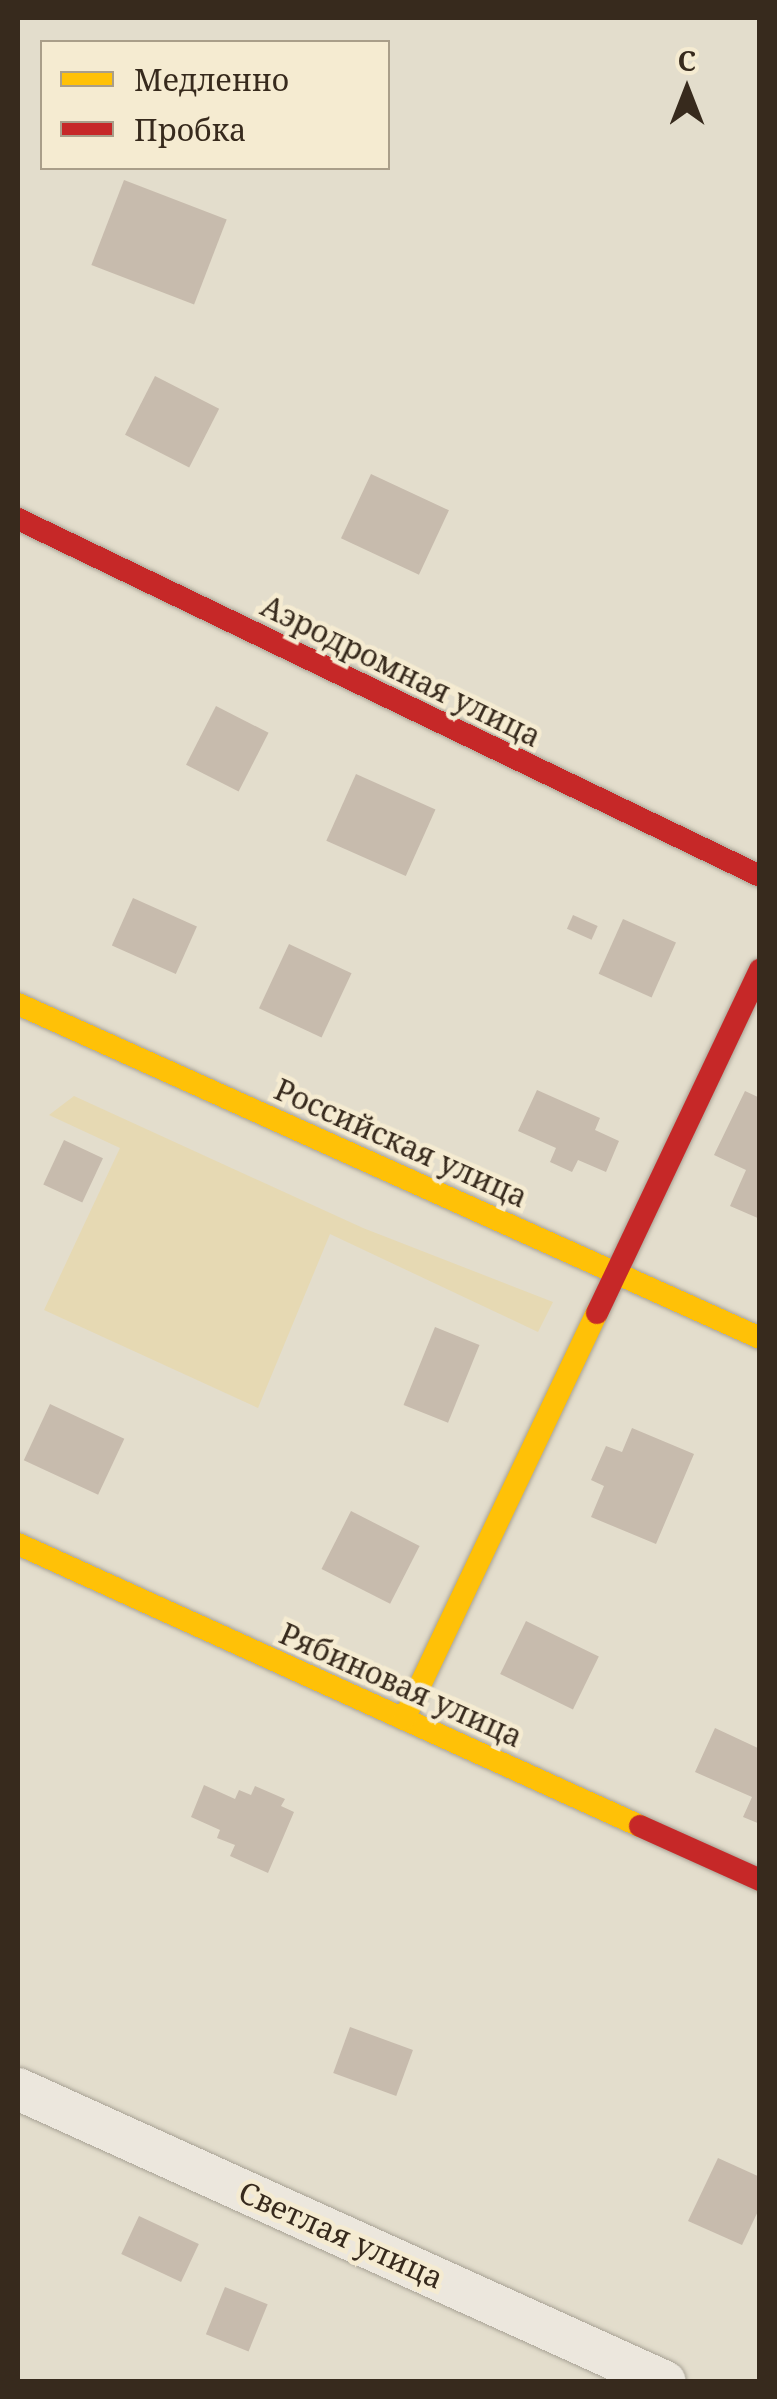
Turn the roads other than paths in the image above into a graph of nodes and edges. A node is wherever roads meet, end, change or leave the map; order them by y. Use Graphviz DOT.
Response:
graph roads {
  1 [pos="18,519"];
  2 [pos="760,876"];
  3 [pos="760,970"];
  4 [pos="18,1004"];
  5 [pos="615,1272"];
  6 [pos="760,1338"];
  7 [pos="18,1544"];
  8 [pos="404,1719"];
  9 [pos="760,1880"];
  10 [pos="18,2090"];
  11 [pos="665,2382"];
  1 -- 2 [label="street, Аэродромная улица"];
  3 -- 5 [label="street"];
  4 -- 5 [label="street, Российская улица"];
  5 -- 6 [label="street, Российская улица"];
  5 -- 8 [label="street"];
  7 -- 8 [label="street, Рябиновая улица"];
  8 -- 9 [label="street, Рябиновая улица"];
  10 -- 11 [label="street, Светлая улица"];
}
